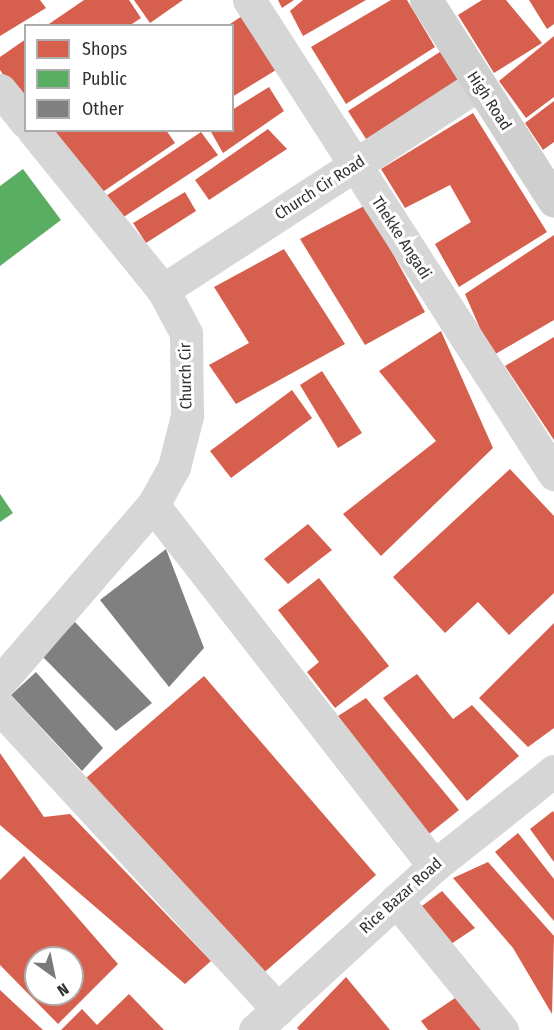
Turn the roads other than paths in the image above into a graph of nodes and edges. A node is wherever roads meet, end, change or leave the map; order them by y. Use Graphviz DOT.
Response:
graph roads {
  1 [pos="249,0"];
  2 [pos="426,0"];
  3 [pos="477,85"];
  4 [pos="0,90"];
  5 [pos="24,120"];
  6 [pos="35,132"];
  7 [pos="354,165"];
  8 [pos="554,201"];
  9 [pos="163,290"];
  10 [pos="554,474"];
  11 [pos="153,505"];
  12 [pos="0,682"];
  13 [pos="0,708"];
  14 [pos="554,771"];
  15 [pos="434,866"];
  16 [pos="396,900"];
  17 [pos="267,1019"];
  18 [pos="502,1030"];
  1 -- 7 [label="street, Thekke Angadi"];
  2 -- 3 [label="main road, High Road"];
  3 -- 7 [label="street, Church Cir Road"];
  3 -- 8 [label="main road, High Road"];
  4 -- 5 [label="street"];
  6 -- 9 [label="street, Church Cir"];
  7 -- 9 [label="street, Church Cir Road"];
  7 -- 10 [label="street, Thekke Angadi"];
  9 -- 11 [label="street, Church Cir"];
  11 -- 12 [label="street, Church Cir"];
  11 -- 15 [label="street"];
  13 -- 17 [label="street"];
  14 -- 15 [label="street, Rice Bazar Road"];
  15 -- 16 [label="street, Rice Bazar Road"];
  16 -- 17 [label="street, Rice Bazar Road"];
  16 -- 18 [label="street"];
}
